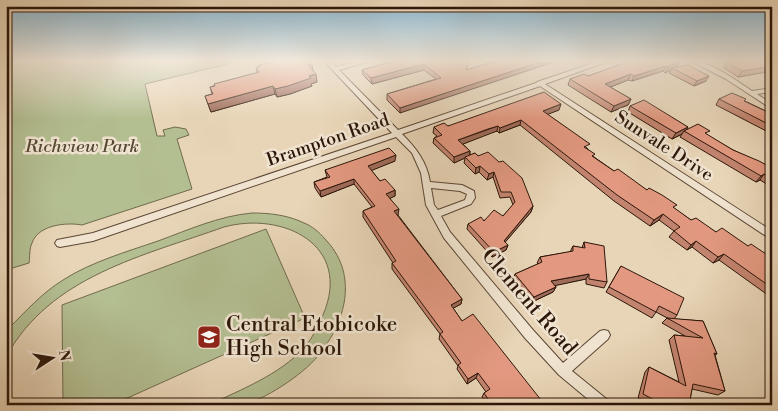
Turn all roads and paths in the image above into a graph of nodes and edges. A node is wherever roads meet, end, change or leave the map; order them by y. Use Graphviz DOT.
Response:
graph roads {
  1 [pos="346,80"];
  2 [pos="548,80"];
  3 [pos="731,80"];
  4 [pos="539,83"];
  5 [pos="772,90"];
  6 [pos="751,93"];
  7 [pos="772,106"];
  8 [pos="398,133"];
  9 [pos="426,184"];
  10 [pos="434,215"];
  11 [pos="772,236"];
  12 [pos="60,243"];
  13 [pos="604,335"];
  14 [pos="563,372"];
  15 [pos="606,405"];
  1 -- 8 [label="street, Clement Road"];
  2 -- 4 [label="street, Brampton Road"];
  3 -- 6 [label="street"];
  4 -- 8 [label="street, Brampton Road"];
  4 -- 11 [label="street, Sunvale Drive"];
  5 -- 6 [label="street"];
  6 -- 7 [label="street"];
  8 -- 9 [label="street, Clement Road"];
  8 -- 12 [label="street, Brampton Road"];
  9 -- 10 [label="street, Clement Road"];
  9 -- 10 [label="street"];
  10 -- 14 [label="street, Clement Road"];
  13 -- 14 [label="street"];
  14 -- 15 [label="street, Clement Road"];
}
